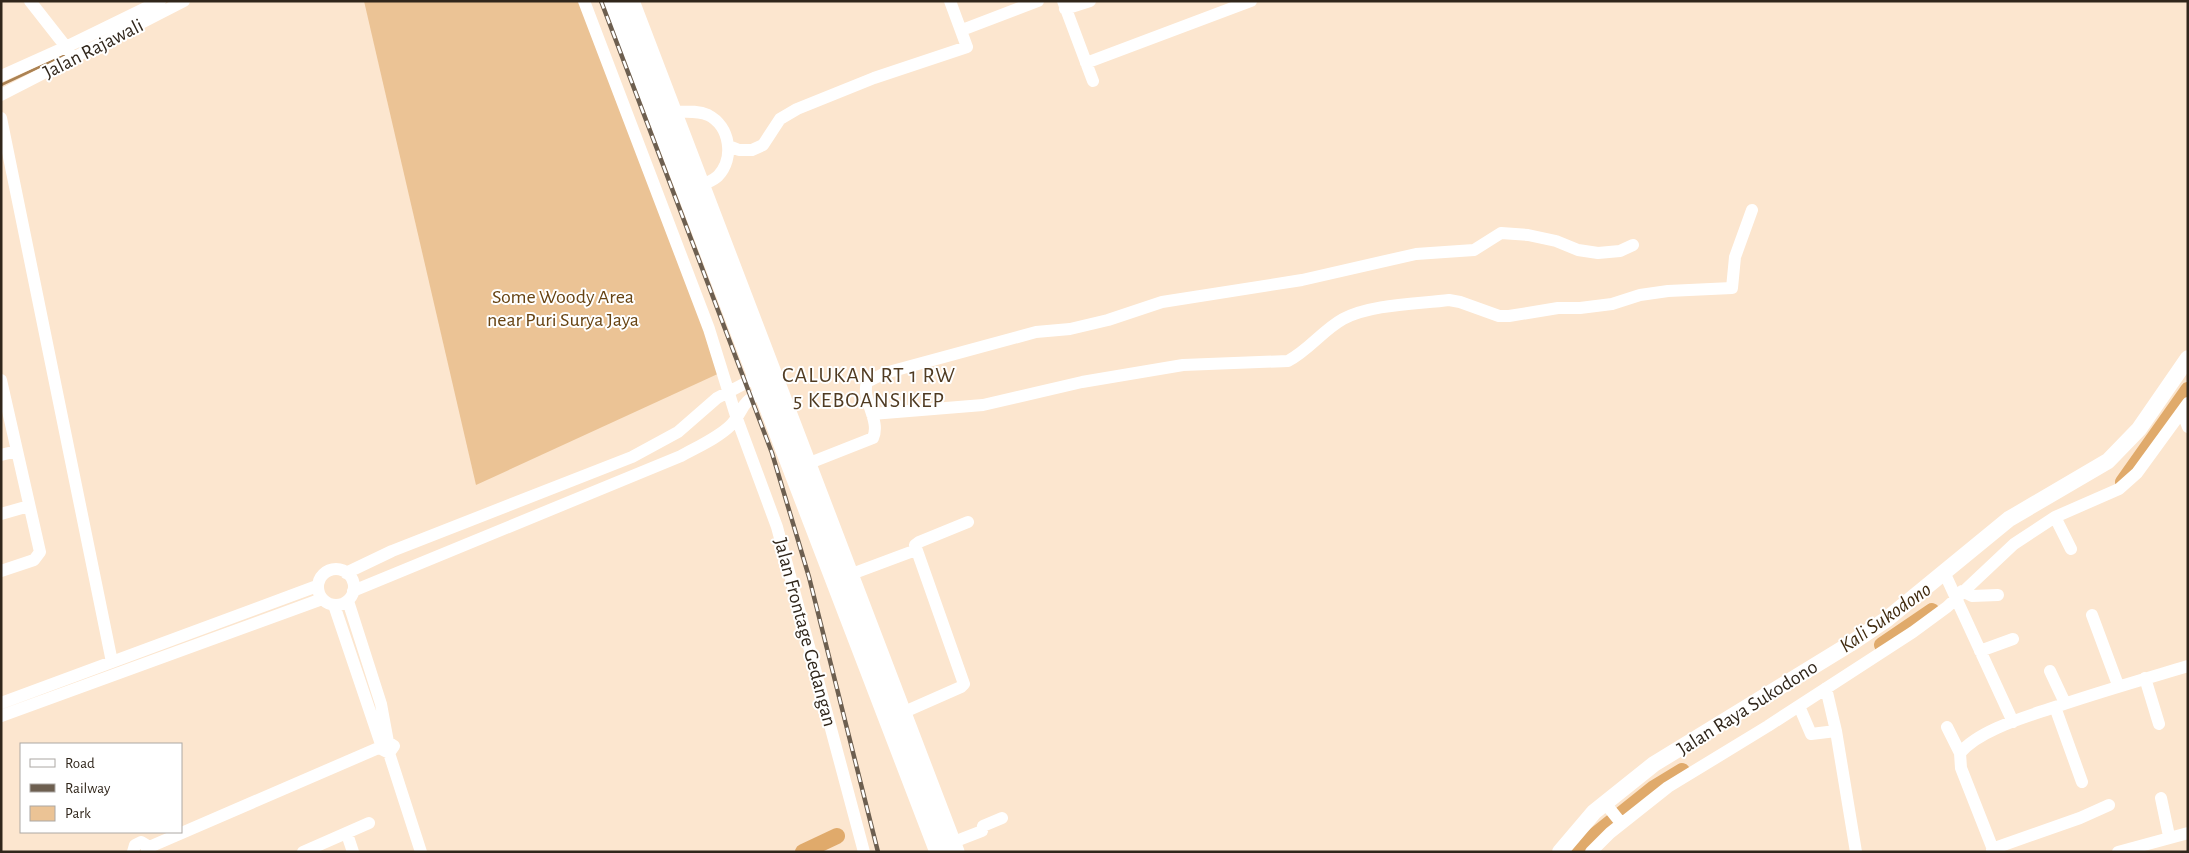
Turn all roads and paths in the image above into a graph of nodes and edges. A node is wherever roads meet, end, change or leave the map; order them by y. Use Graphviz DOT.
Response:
graph roads {
  1 [pos="30,1"];
  2 [pos="160,1"];
  3 [pos="184,1"];
  4 [pos="584,1"];
  5 [pos="613,1"];
  6 [pos="630,1"];
  7 [pos="950,1"];
  8 [pos="1038,1"];
  9 [pos="1090,1"];
  10 [pos="1251,1"];
  11 [pos="1064,5"];
  12 [pos="962,30"];
  13 [pos="70,52"];
  14 [pos="1086,63"];
  15 [pos="1,76"];
  16 [pos="1093,81"];
  17 [pos="1,95"];
  18 [pos="673,112"];
  19 [pos="1,118"];
  20 [pos="729,146"];
  21 [pos="701,186"];
  22 [pos="1752,210"];
  23 [pos="1633,245"];
  24 [pos="2188,358"];
  25 [pos="1,380"];
  26 [pos="767,381"];
  27 [pos="729,392"];
  28 [pos="2185,407"];
  29 [pos="872,414"];
  30 [pos="736,416"];
  31 [pos="2188,427"];
  32 [pos="17,451"];
  33 [pos="1,455"];
  34 [pos="807,464"];
  35 [pos="29,506"];
  36 [pos="1,514"];
  37 [pos="2055,517"];
  38 [pos="968,522"];
  39 [pos="2070,549"];
  40 [pos="916,550"];
  41 [pos="1,570"];
  42 [pos="346,573"];
  43 [pos="849,575"];
  44 [pos="1946,575"];
  45 [pos="317,586"];
  46 [pos="1958,594"];
  47 [pos="1998,595"];
  48 [pos="351,596"];
  49 [pos="322,599"];
  50 [pos="334,605"];
  51 [pos="2092,615"];
  52 [pos="2013,639"];
  53 [pos="1980,651"];
  54 [pos="112,662"];
  55 [pos="2188,666"];
  56 [pos="2050,670"];
  57 [pos="2145,678"];
  58 [pos="2118,685"];
  59 [pos="1826,688"];
  60 [pos="1,703"];
  61 [pos="2060,705"];
  62 [pos="1799,706"];
  63 [pos="902,712"];
  64 [pos="1,716"];
  65 [pos="2013,722"];
  66 [pos="2158,724"];
  67 [pos="1947,727"];
  68 [pos="1836,731"];
  69 [pos="387,747"];
  70 [pos="1960,753"];
  71 [pos="2082,782"];
  72 [pos="2161,798"];
  73 [pos="1606,805"];
  74 [pos="2109,805"];
  75 [pos="1002,818"];
  76 [pos="1620,822"];
  77 [pos="369,824"];
  78 [pos="2188,833"];
  79 [pos="347,834"];
  80 [pos="2169,836"];
  81 [pos="948,849"];
  82 [pos="147,850"];
  83 [pos="1993,850"];
  84 [pos="133,852"];
  85 [pos="303,852"];
  86 [pos="353,852"];
  87 [pos="421,852"];
  88 [pos="864,852"];
  89 [pos="1560,852"];
  90 [pos="1591,852"];
  91 [pos="1856,852"];
  92 [pos="2118,852"];
  1 -- 13 [label="street"];
  2 -- 13 [label="street"];
  3 -- 13 [label="street, Jalan Rajawali"];
  4 -- 27 [label="street, Jalan Frontage Gedangan"];
  5 -- 26 [label="highway"];
  6 -- 18 [label="highway"];
  7 -- 12 [label="street"];
  8 -- 12 [label="street"];
  9 -- 11 [label="street"];
  10 -- 14 [label="street"];
  11 -- 14 [label="street"];
  12 -- 20 [label="street"];
  13 -- 15 [label="street"];
  13 -- 17 [label="street, Jalan Rajawali"];
  14 -- 16 [label="street"];
  18 -- 20 [label="street"];
  18 -- 21 [label="highway"];
  19 -- 54 [label="street"];
  20 -- 21 [label="street"];
  21 -- 26 [label="highway"];
  22 -- 29 [label="street"];
  23 -- 29 [label="street"];
  24 -- 44 [label="main road, Jalan Raya Sukodono"];
  25 -- 32 [label="street"];
  26 -- 27 [label="street"];
  26 -- 30 [label="street"];
  26 -- 34 [label="highway"];
  26 -- 81 [label="highway"];
  27 -- 30 [label="street, Jalan Frontage Gedangan"];
  27 -- 42 [label="street"];
  28 -- 31 [label="street"];
  28 -- 37 [label="street"];
  29 -- 34 [label="street"];
  30 -- 48 [label="street"];
  30 -- 88 [label="street, Jalan Frontage Gedangan"];
  32 -- 33 [label="street"];
  32 -- 35 [label="street"];
  34 -- 43 [label="highway"];
  35 -- 36 [label="street"];
  35 -- 41 [label="street"];
  37 -- 39 [label="street"];
  37 -- 46 [label="street"];
  38 -- 40 [label="street"];
  40 -- 43 [label="street"];
  40 -- 63 [label="street"];
  42 -- 45 [label="street"];
  42 -- 48 [label="street"];
  43 -- 63 [label="highway"];
  44 -- 46 [label="street"];
  44 -- 73 [label="main road, Jalan Raya Sukodono"];
  45 -- 49 [label="street"];
  45 -- 54 [label="street"];
  46 -- 47 [label="street"];
  46 -- 53 [label="street"];
  46 -- 59 [label="street"];
  48 -- 50 [label="street"];
  48 -- 69 [label="street"];
  49 -- 50 [label="street"];
  49 -- 64 [label="street"];
  50 -- 69 [label="street"];
  51 -- 58 [label="street"];
  52 -- 53 [label="street"];
  53 -- 65 [label="street"];
  54 -- 60 [label="street"];
  55 -- 57 [label="street"];
  56 -- 61 [label="street"];
  57 -- 58 [label="street"];
  57 -- 66 [label="street"];
  58 -- 61 [label="street"];
  59 -- 62 [label="street"];
  59 -- 68 [label="street"];
  61 -- 65 [label="street"];
  61 -- 71 [label="street"];
  62 -- 68 [label="street"];
  62 -- 76 [label="street"];
  63 -- 81 [label="highway"];
  65 -- 70 [label="street"];
  67 -- 70 [label="street"];
  68 -- 91 [label="street"];
  69 -- 82 [label="street"];
  69 -- 87 [label="street"];
  70 -- 83 [label="street"];
  72 -- 80 [label="street"];
  73 -- 76 [label="street"];
  73 -- 89 [label="main road, Jalan Raya Sukodono"];
  74 -- 83 [label="street"];
  75 -- 81 [label="street"];
  76 -- 90 [label="street"];
  77 -- 79 [label="street"];
  78 -- 80 [label="street"];
  79 -- 85 [label="street"];
  79 -- 86 [label="street"];
  80 -- 92 [label="street"];
  82 -- 84 [label="street"];
}
